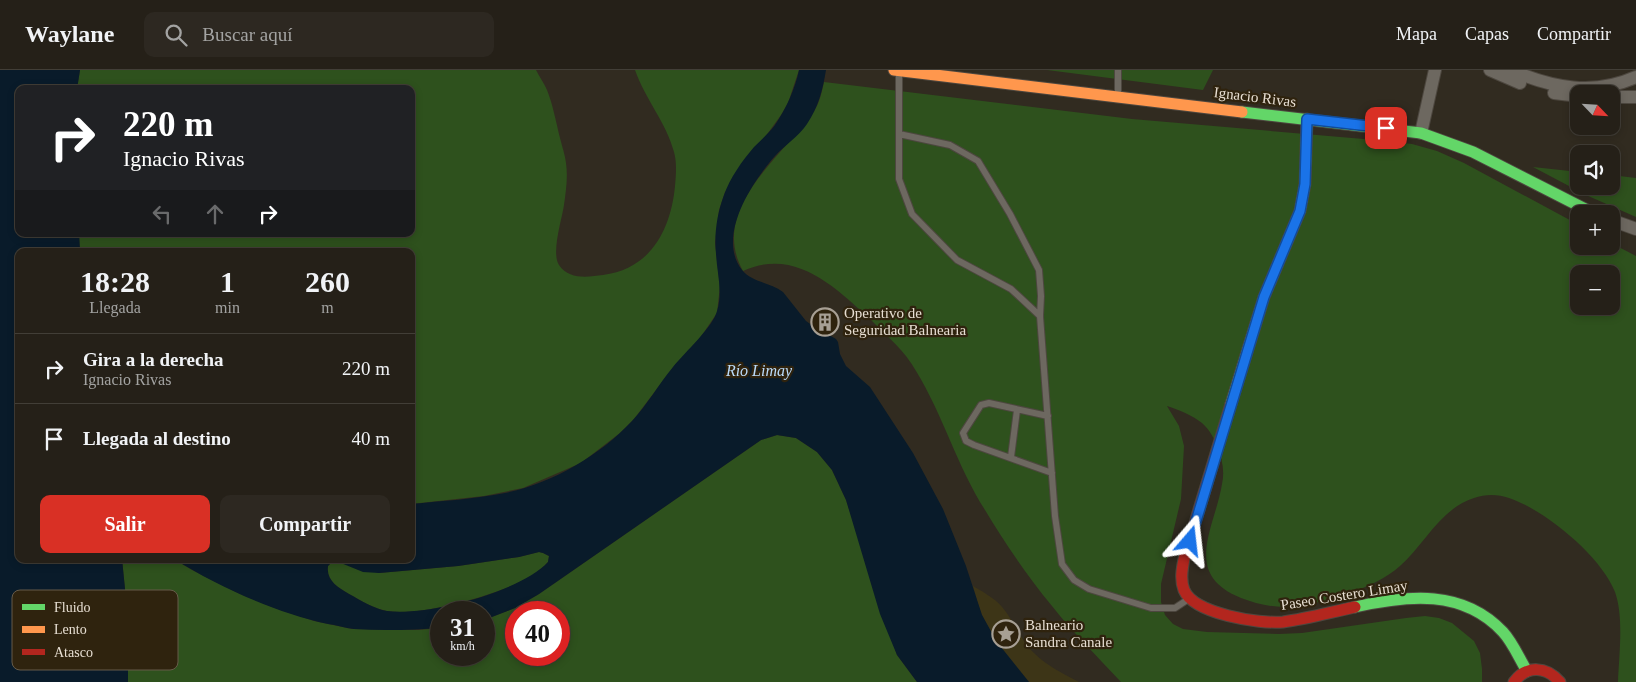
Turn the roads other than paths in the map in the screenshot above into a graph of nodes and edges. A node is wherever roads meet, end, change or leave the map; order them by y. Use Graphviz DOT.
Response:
graph roads {
  1 [pos="896,70"];
  2 [pos="1118,70"];
  3 [pos="1435,70"];
  4 [pos="1490,70"];
  5 [pos="1511,70"];
  6 [pos="929,72"];
  7 [pos="942,73"];
  8 [pos="1636,76"];
  9 [pos="1570,86"];
  10 [pos="1620,88"];
  11 [pos="1620,94"];
  12 [pos="1570,95"];
  13 [pos="1118,97"];
  14 [pos="1636,97"];
  15 [pos="1307,119"];
  16 [pos="1421,133"];
  17 [pos="899,134"];
  18 [pos="1577,205"];
  19 [pos="1620,223"];
  20 [pos="1636,229"];
  21 [pos="1040,316"];
  22 [pos="1018,410"];
  23 [pos="1048,416"];
  24 [pos="1011,457"];
  25 [pos="1052,473"];
  26 [pos="1188,599"];
  27 [pos="1526,671"];
  28 [pos="1514,682"];
  29 [pos="1560,682"];
  1 -- 6 [label="street, Ignacio Rivas"];
  1 -- 17 [label="lane"];
  2 -- 13 [label="lane"];
  3 -- 16 [label="street"];
  4 -- 12 [label="street"];
  5 -- 9 [label="street"];
  6 -- 7 [label="street, Ignacio Rivas"];
  7 -- 13 [label="street, Ignacio Rivas"];
  8 -- 10 [label="street"];
  11 -- 14 [label="street"];
  13 -- 15 [label="street, Ignacio Rivas"];
  15 -- 16 [label="street, Ignacio Rivas"];
  15 -- 26 [label="street"];
  16 -- 18 [label="street, Ignacio Rivas"];
  17 -- 21 [label="lane"];
  17 -- 21 [label="lane"];
  19 -- 20 [label="street"];
  21 -- 23 [label="lane"];
  22 -- 23 [label="lane"];
  22 -- 24 [label="lane"];
  22 -- 24 [label="lane"];
  23 -- 25 [label="lane"];
  24 -- 25 [label="lane"];
  25 -- 26 [label="lane"];
  26 -- 27 [label="street, Paseo Costero Limay"];
  27 -- 28 [label="street"];
  27 -- 29 [label="street"];
}
